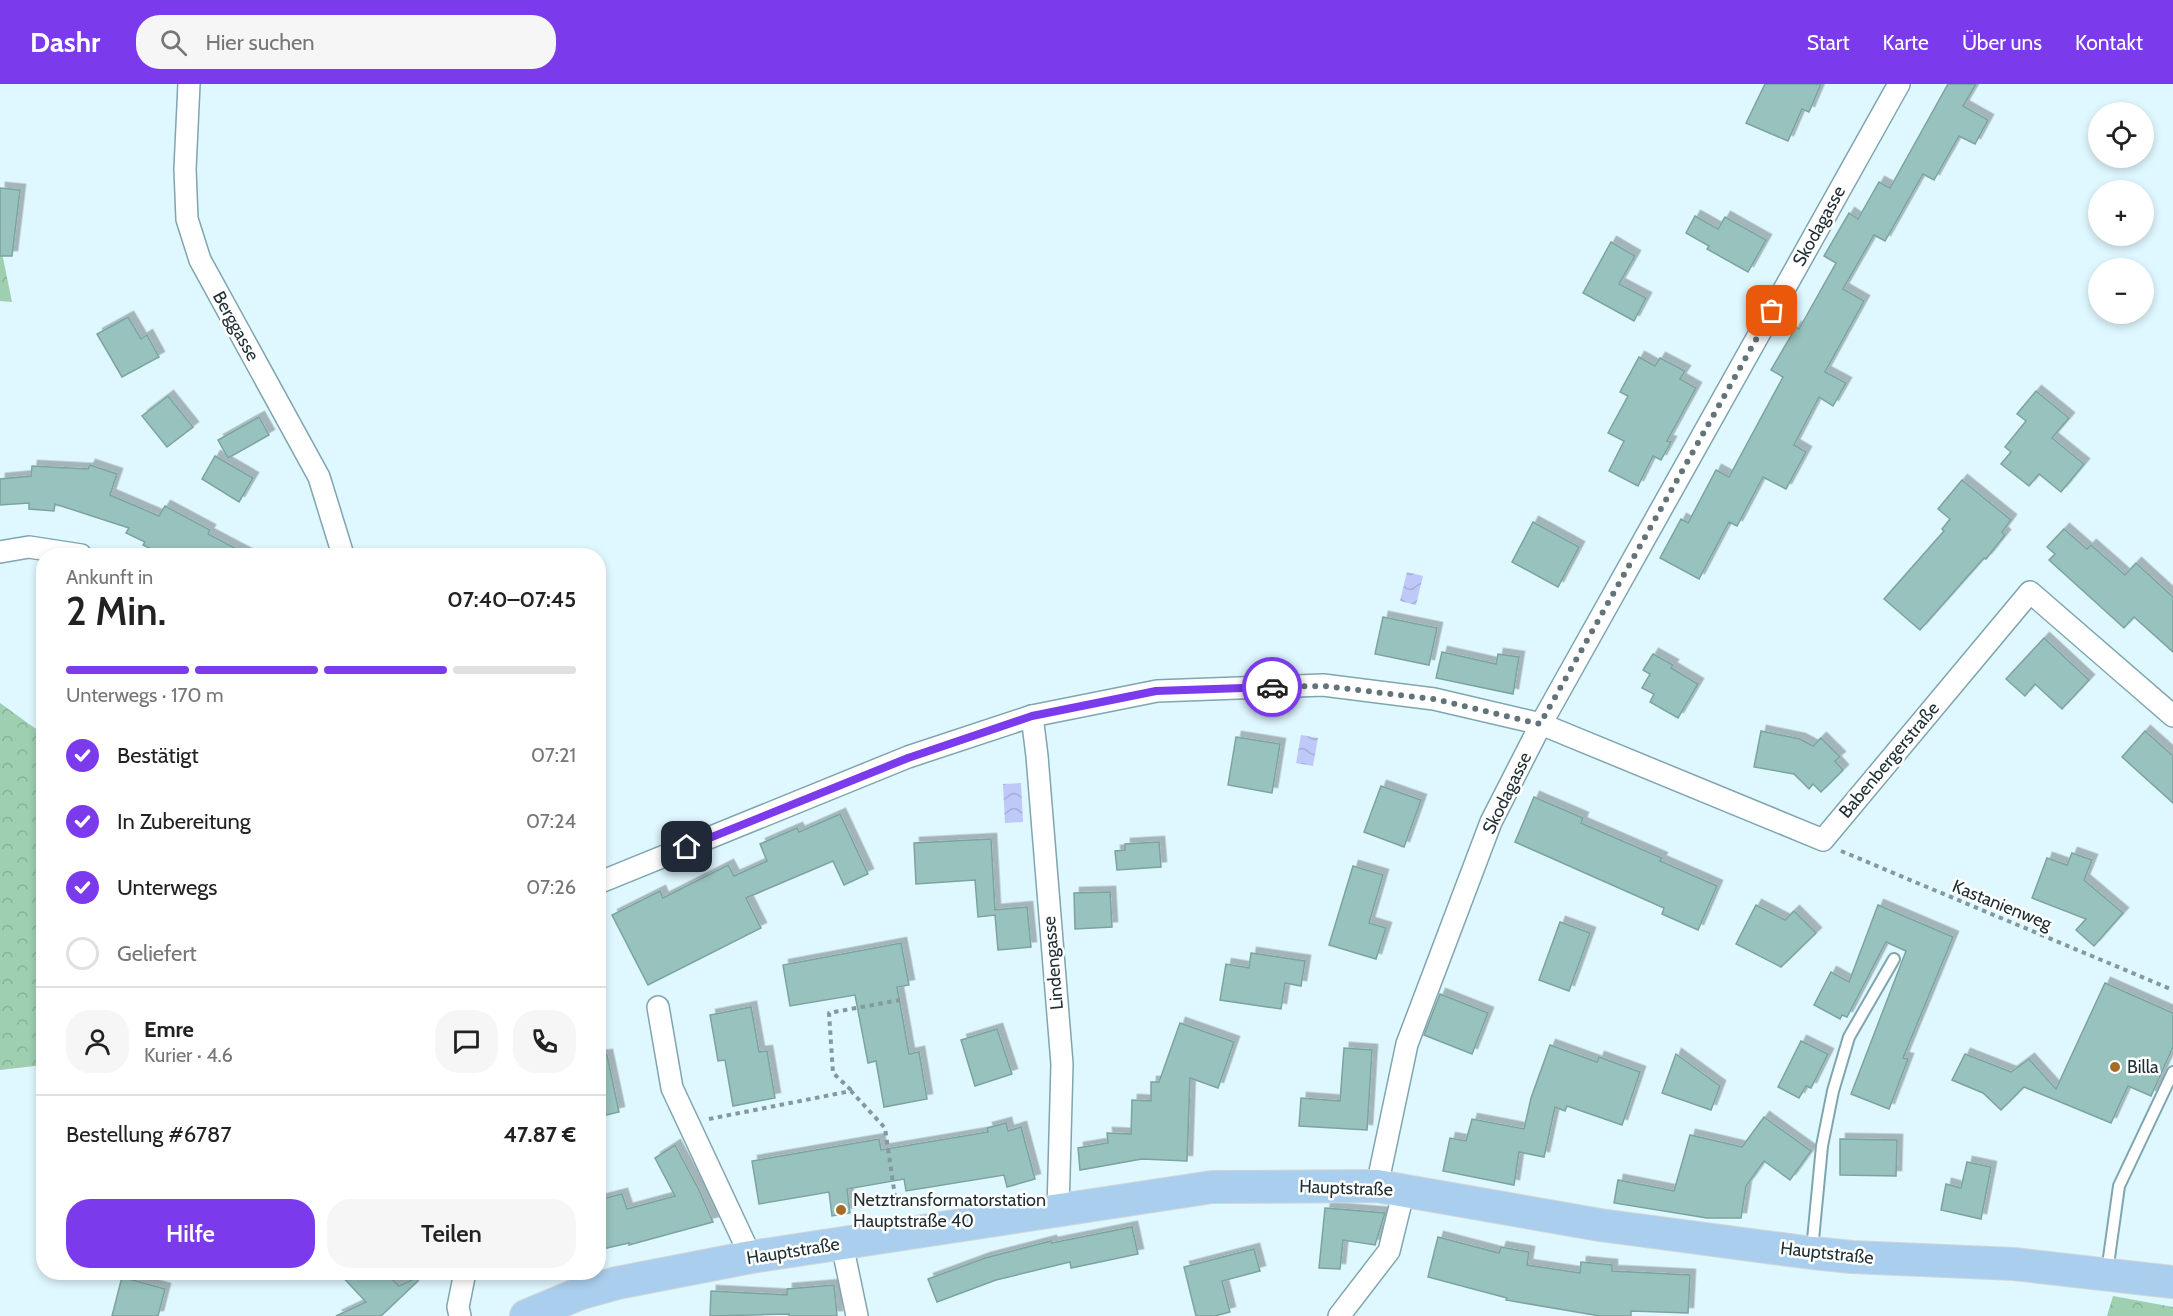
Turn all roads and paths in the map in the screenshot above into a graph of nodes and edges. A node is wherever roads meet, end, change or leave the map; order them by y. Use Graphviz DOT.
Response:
graph roads {
  1 [pos="189,84"];
  2 [pos="1899,84"];
  3 [pos="36,548"];
  4 [pos="341,548"];
  5 [pos="0,552"];
  6 [pos="1032,716"];
  7 [pos="2173,716"];
  8 [pos="1540,724"];
  9 [pos="1823,840"];
  10 [pos="606,880"];
  11 [pos="1894,959"];
  12 [pos="2173,990"];
  13 [pos="900,1000"];
  14 [pos="658,1008"];
  15 [pos="2173,1072"];
  16 [pos="851,1091"];
  17 [pos="689,1123"];
  18 [pos="1390,1188"];
  19 [pos="1058,1210"];
  20 [pos="900,1234"];
  21 [pos="842,1244"];
  22 [pos="1812,1253"];
  23 [pos="751,1257"];
  24 [pos="2107,1275"];
  25 [pos="463,1280"];
  26 [pos="2173,1282"];
  27 [pos="460,1316"];
  28 [pos="526,1316"];
  29 [pos="857,1316"];
  30 [pos="1339,1316"];
  1 -- 4 [label="street, Berggasse"];
  2 -- 8 [label="street, Skodagasse"];
  3 -- 5 [label="street"];
  6 -- 8 [label="street"];
  6 -- 10 [label="street"];
  6 -- 19 [label="street, Lindengasse"];
  7 -- 9 [label="street, Babenbergerstraße"];
  8 -- 9 [label="street"];
  8 -- 18 [label="street, Skodagasse"];
  9 -- 12 [label="path, Kastanienweg"];
  11 -- 22 [label="lane"];
  13 -- 16 [label="path"];
  14 -- 17 [label="street"];
  15 -- 24 [label="lane"];
  16 -- 17 [label="path"];
  16 -- 20 [label="path"];
  17 -- 23 [label="street"];
  18 -- 19 [label="main road, Hauptstraße"];
  18 -- 22 [label="main road, Hauptstraße"];
  18 -- 30 [label="street, Skodagasse"];
  19 -- 20 [label="main road, Hauptstraße"];
  20 -- 21 [label="main road, Hauptstraße"];
  21 -- 23 [label="main road, Hauptstraße"];
  21 -- 29 [label="street"];
  22 -- 24 [label="main road, Hauptstraße"];
  23 -- 28 [label="main road, Hauptstraße"];
  24 -- 26 [label="main road, Hauptstraße"];
  25 -- 27 [label="street"];
}
